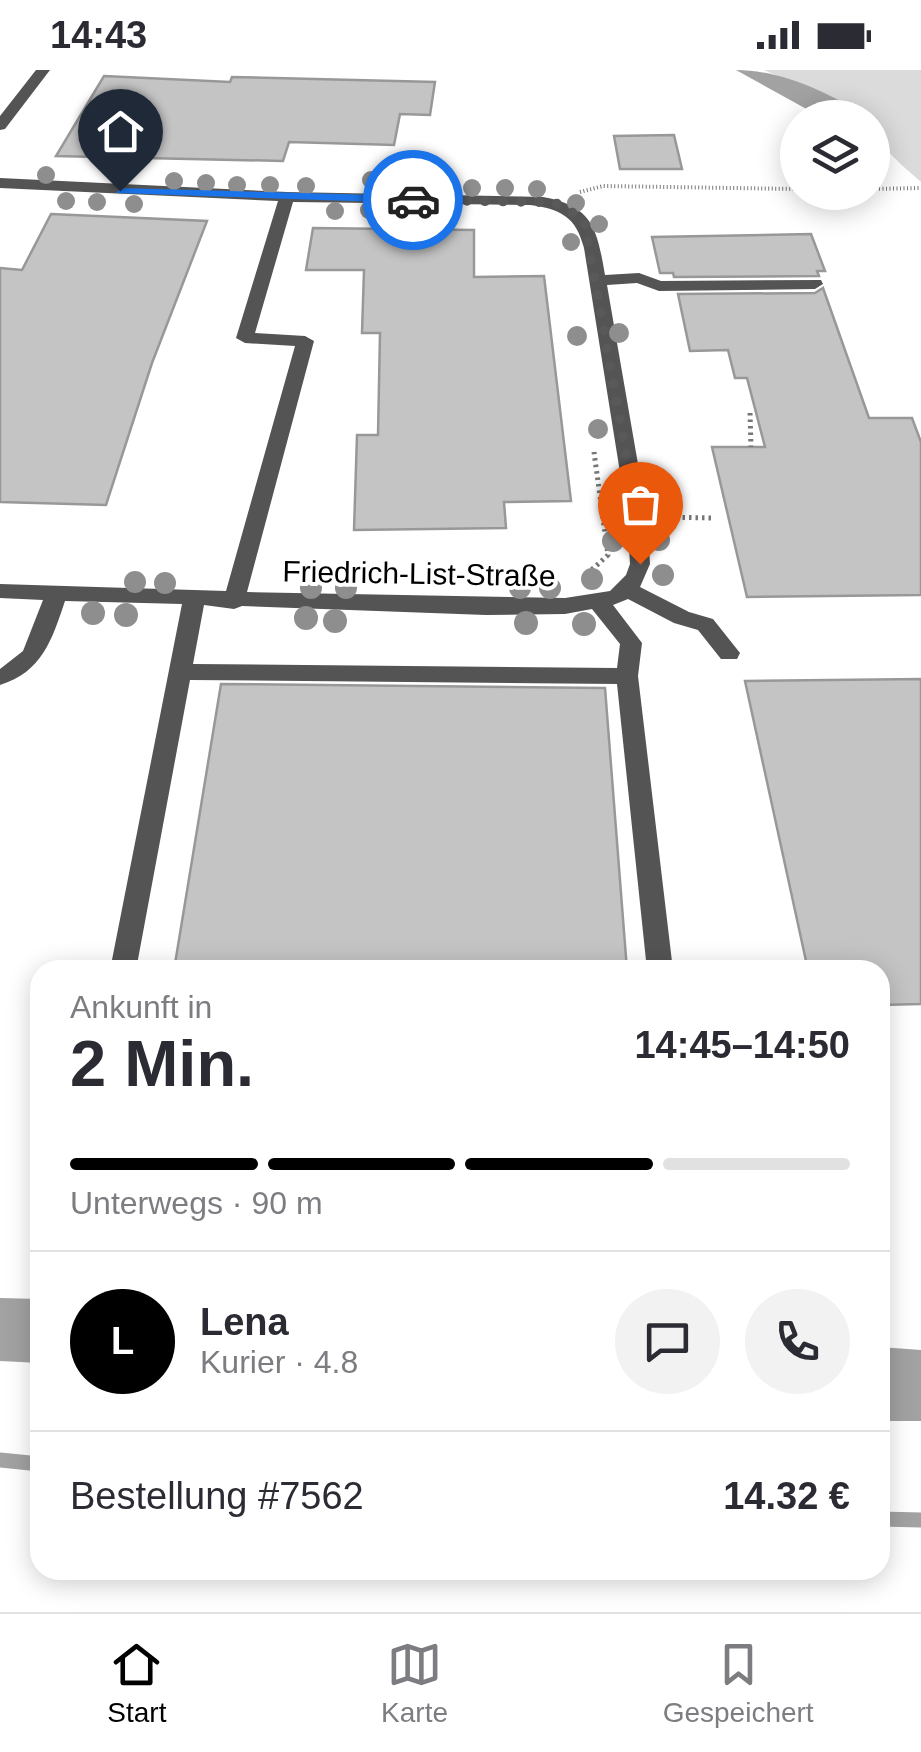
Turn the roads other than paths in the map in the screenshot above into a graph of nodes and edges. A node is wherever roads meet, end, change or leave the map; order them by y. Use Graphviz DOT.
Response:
graph roads {
  1 [pos="43,70"];
  2 [pos="0,126"];
  3 [pos="0,184"];
  4 [pos="287,198"];
  5 [pos="596,280"];
  6 [pos="815,284"];
  7 [pos="628,589"];
  8 [pos="0,591"];
  9 [pos="56,594"];
  10 [pos="194,600"];
  11 [pos="234,602"];
  12 [pos="598,602"];
  13 [pos="729,652"];
  14 [pos="181,672"];
  15 [pos="627,676"];
  16 [pos="0,677"];
  17 [pos="125,960"];
  18 [pos="659,960"];
  1 -- 2 [label="street"];
  3 -- 4 [label="street"];
  4 -- 5 [label="street"];
  4 -- 11 [label="street"];
  5 -- 6 [label="street"];
  5 -- 7 [label="street"];
  7 -- 12 [label="street, Friedrich-List-Straße"];
  7 -- 13 [label="street"];
  8 -- 9 [label="street, Friedrich-List-Straße"];
  9 -- 10 [label="street, Friedrich-List-Straße"];
  9 -- 16 [label="street"];
  10 -- 11 [label="street, Friedrich-List-Straße"];
  10 -- 14 [label="street"];
  11 -- 12 [label="street, Friedrich-List-Straße"];
  12 -- 15 [label="street"];
  14 -- 15 [label="street"];
  14 -- 17 [label="street"];
  15 -- 18 [label="street"];
}
